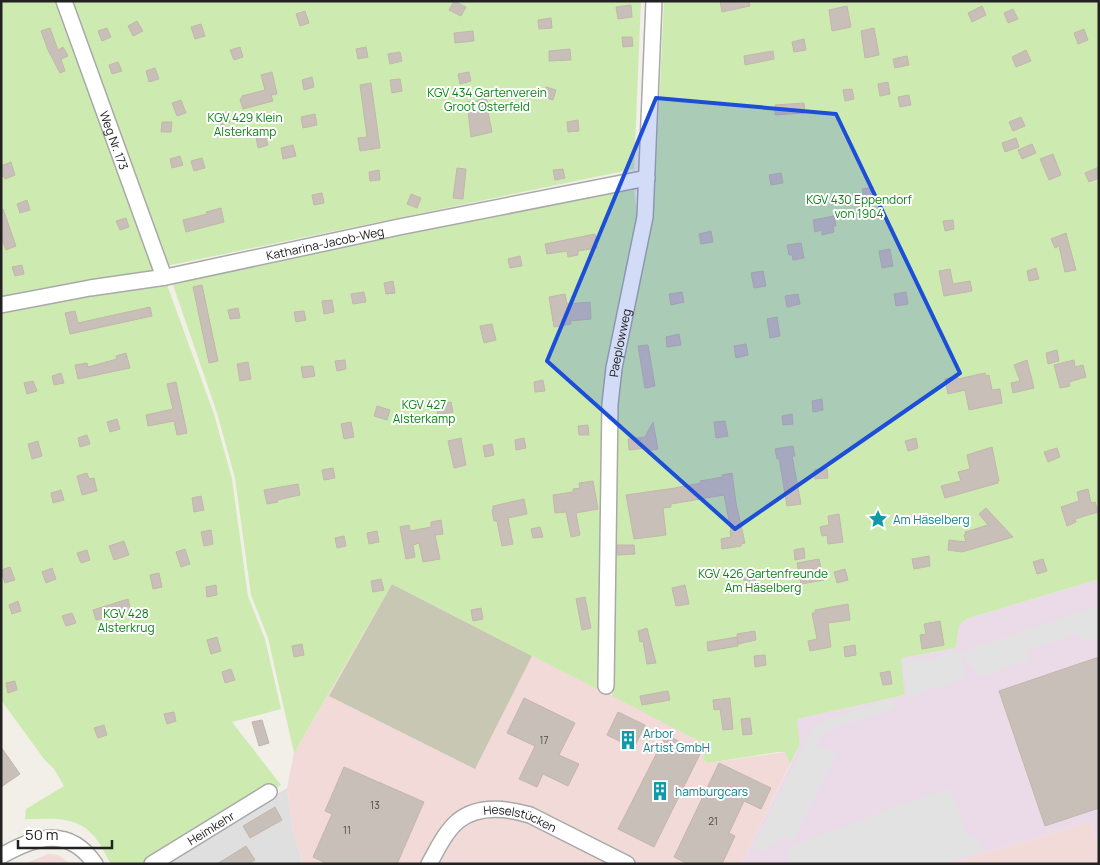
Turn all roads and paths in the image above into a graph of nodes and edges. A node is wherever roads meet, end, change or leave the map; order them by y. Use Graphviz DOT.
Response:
graph roads {
  1 [pos="64,1"];
  2 [pos="654,1"];
  3 [pos="647,178"];
  4 [pos="164,277"];
  5 [pos="1,305"];
  6 [pos="606,686"];
  7 [pos="269,792"];
  8 [pos="1,856"];
  9 [pos="95,864"];
  10 [pos="152,864"];
  11 [pos="429,864"];
  12 [pos="627,864"];
  1 -- 4 [label="street, Weg Nr. 173"];
  2 -- 3 [label="street, Paeplowweg"];
  3 -- 4 [label="street, Katharina-Jacob-Weg"];
  3 -- 6 [label="street, Paeplowweg"];
  4 -- 5 [label="street, Katharina-Jacob-Weg"];
  7 -- 10 [label="street, Heimkehr"];
  8 -- 9 [label="street"];
  11 -- 12 [label="street, Heselstücken"];
}
